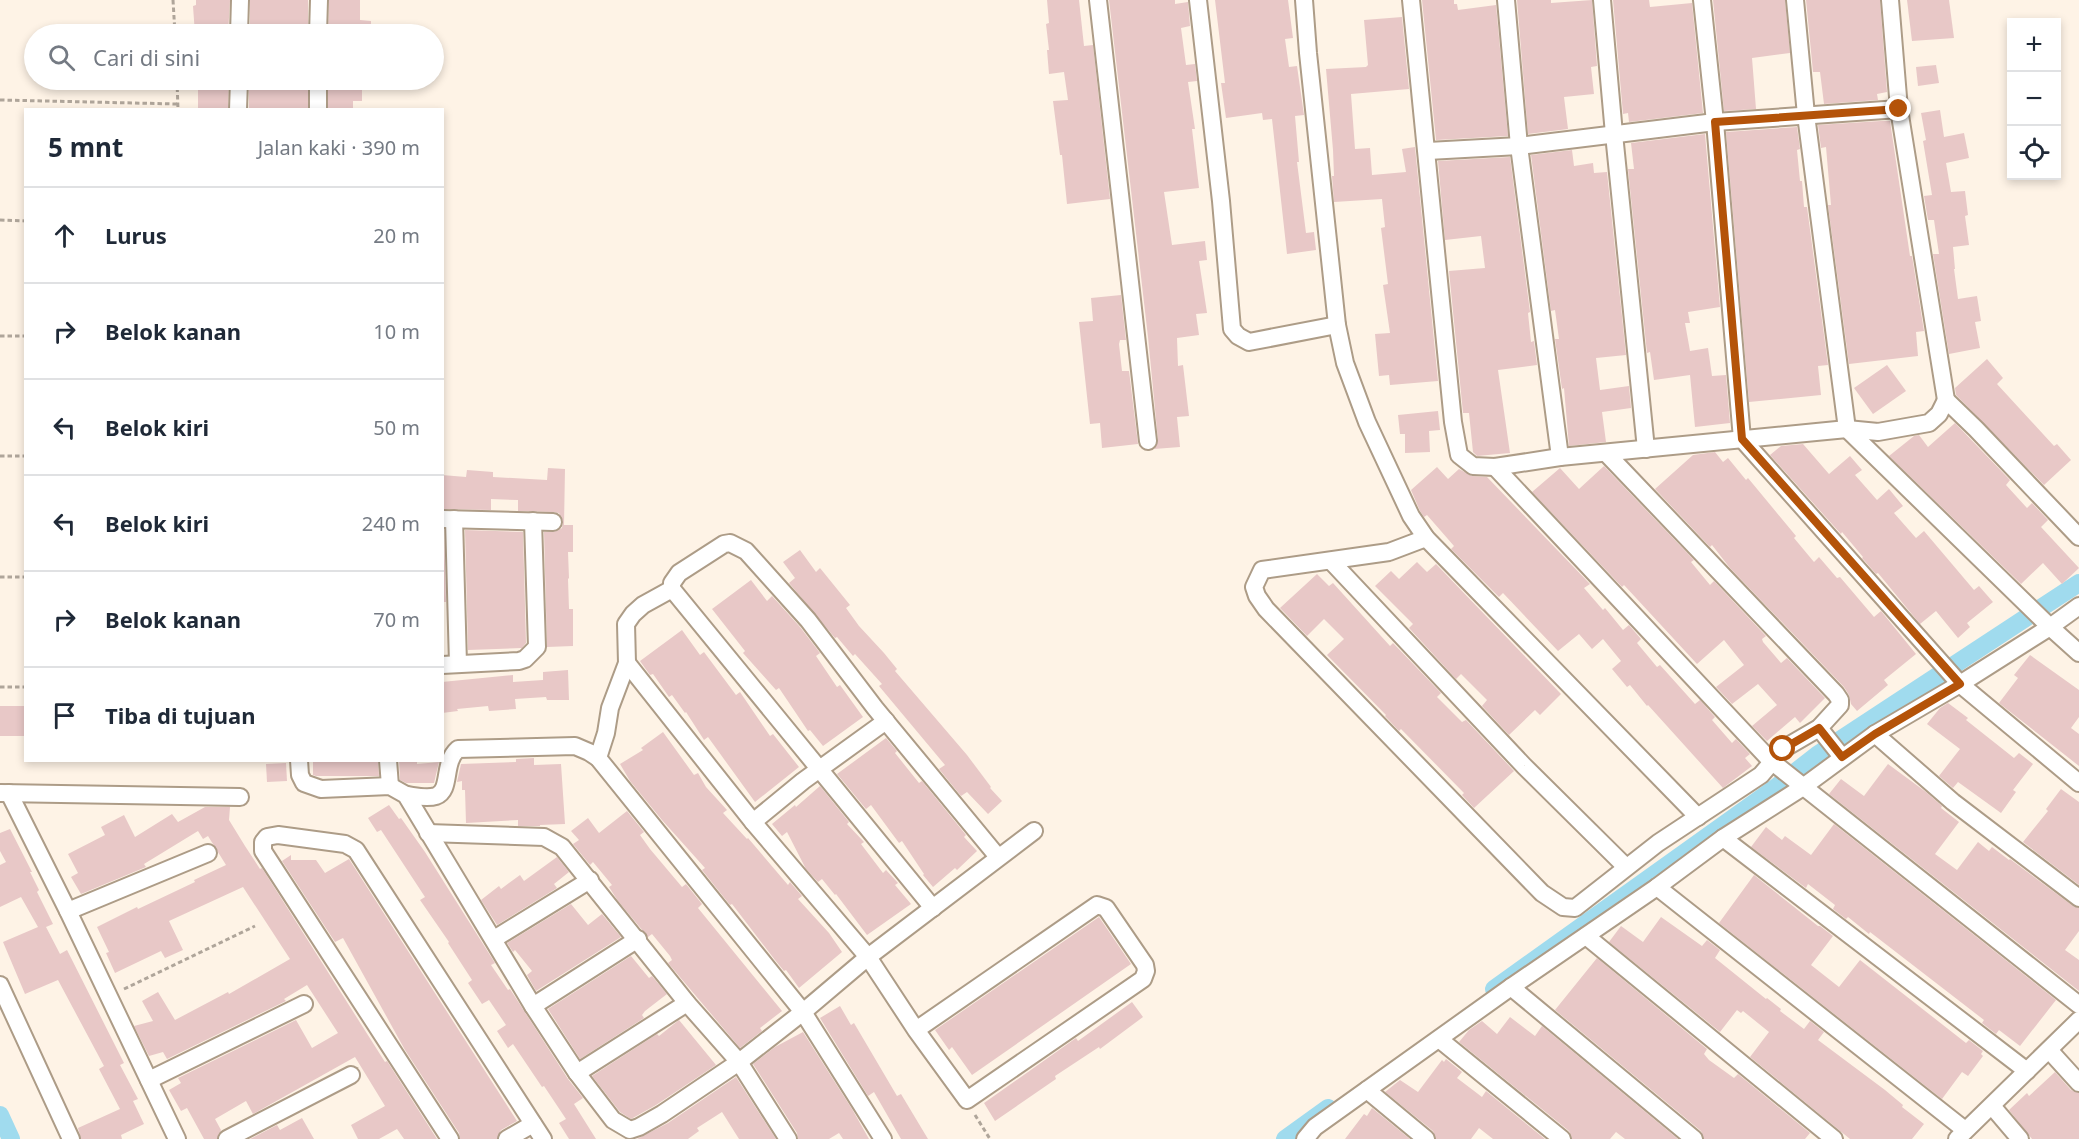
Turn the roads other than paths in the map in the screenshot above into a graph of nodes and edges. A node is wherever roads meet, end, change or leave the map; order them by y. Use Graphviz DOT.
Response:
graph roads {
  1 [pos="240,0"];
  2 [pos="319,0"];
  3 [pos="1098,0"];
  4 [pos="1197,0"];
  5 [pos="1304,0"];
  6 [pos="1411,0"];
  7 [pos="1506,0"];
  8 [pos="1602,0"];
  9 [pos="1702,0"];
  10 [pos="1795,0"];
  11 [pos="1890,0"];
  12 [pos="239,24"];
  13 [pos="318,24"];
  14 [pos="239,90"];
  15 [pos="318,90"];
  16 [pos="238,108"];
  17 [pos="318,108"];
  18 [pos="1899,109"];
  19 [pos="1806,115"];
  20 [pos="1715,122"];
  21 [pos="1614,134"];
  22 [pos="1520,146"];
  23 [pos="1428,152"];
  24 [pos="1337,325"];
  25 [pos="1946,400"];
  26 [pos="1847,429"];
  27 [pos="1742,439"];
  28 [pos="1148,441"];
  29 [pos="1646,449"];
  30 [pos="1607,454"];
  31 [pos="1560,457"];
  32 [pos="1495,467"];
  33 [pos="448,519"];
  34 [pos="533,521"];
  35 [pos="553,522"];
  36 [pos="2079,537"];
  37 [pos="1426,538"];
  38 [pos="1331,561"];
  39 [pos="672,589"];
  40 [pos="2079,606"];
  41 [pos="2049,627"];
  42 [pos="2079,652"];
  43 [pos="627,663"];
  44 [pos="450,665"];
  45 [pos="1960,683"];
  46 [pos="886,721"];
  47 [pos="1822,732"];
  48 [pos="1875,734"];
  49 [pos="1841,755"];
  50 [pos="598,758"];
  51 [pos="299,762"];
  52 [pos="388,762"];
  53 [pos="1773,762"];
  54 [pos="820,768"];
  55 [pos="2079,783"];
  56 [pos="1799,784"];
  57 [pos="390,786"];
  58 [pos="4,793"];
  59 [pos="406,795"];
  60 [pos="240,797"];
  61 [pos="1698,817"];
  62 [pos="753,822"];
  63 [pos="1034,831"];
  64 [pos="428,833"];
  65 [pos="1724,838"];
  66 [pos="208,853"];
  67 [pos="998,857"];
  68 [pos="1626,867"];
  69 [pos="590,880"];
  70 [pos="1658,887"];
  71 [pos="2079,898"];
  72 [pos="933,908"];
  73 [pos="68,911"];
  74 [pos="1586,936"];
  75 [pos="494,939"];
  76 [pos="638,939"];
  77 [pos="868,957"];
  78 [pos="0,985"];
  79 [pos="1511,987"];
  80 [pos="687,1003"];
  81 [pos="304,1004"];
  82 [pos="2079,1005"];
  83 [pos="533,1006"];
  84 [pos="803,1012"];
  85 [pos="2079,1020"];
  86 [pos="916,1030"];
  87 [pos="1439,1039"];
  88 [pos="2049,1050"];
  89 [pos="739,1062"];
  90 [pos="2027,1071"];
  91 [pos="577,1073"];
  92 [pos="351,1075"];
  93 [pos="149,1080"];
  94 [pos="2079,1083"];
  95 [pos="1367,1090"];
  96 [pos="1992,1106"];
  97 [pos="532,1124"];
  98 [pos="1961,1135"];
  99 [pos="71,1139"];
  100 [pos="177,1139"];
  101 [pos="227,1139"];
  102 [pos="450,1139"];
  103 [pos="507,1139"];
  104 [pos="543,1139"];
  105 [pos="788,1139"];
  106 [pos="883,1139"];
  107 [pos="1305,1139"];
  108 [pos="1426,1139"];
  109 [pos="1562,1139"];
  110 [pos="1695,1139"];
  111 [pos="1834,1139"];
  112 [pos="2020,1139"];
  1 -- 12 [label="street"];
  2 -- 13 [label="street"];
  3 -- 28 [label="street"];
  4 -- 24 [label="street"];
  5 -- 24 [label="street"];
  6 -- 23 [label="street"];
  7 -- 22 [label="street"];
  8 -- 21 [label="street"];
  9 -- 20 [label="street"];
  10 -- 19 [label="street"];
  11 -- 18 [label="street"];
  14 -- 16 [label="street"];
  15 -- 17 [label="street"];
  18 -- 19 [label="street"];
  18 -- 25 [label="street"];
  19 -- 20 [label="street"];
  19 -- 26 [label="street"];
  20 -- 21 [label="street"];
  20 -- 27 [label="street"];
  21 -- 22 [label="street"];
  21 -- 29 [label="street"];
  22 -- 23 [label="street"];
  22 -- 31 [label="street"];
  23 -- 32 [label="street"];
  24 -- 37 [label="street"];
  25 -- 26 [label="street"];
  25 -- 36 [label="street"];
  26 -- 27 [label="street"];
  26 -- 41 [label="street"];
  27 -- 29 [label="street"];
  27 -- 45 [label="street"];
  29 -- 30 [label="street"];
  30 -- 31 [label="street"];
  30 -- 47 [label="street"];
  31 -- 32 [label="street"];
  32 -- 53 [label="street"];
  33 -- 34 [label="street"];
  33 -- 44 [label="street"];
  34 -- 35 [label="street"];
  34 -- 44 [label="street"];
  37 -- 38 [label="street"];
  37 -- 61 [label="street"];
  38 -- 68 [label="street"];
  38 -- 68 [label="street"];
  39 -- 43 [label="street"];
  39 -- 46 [label="street"];
  39 -- 54 [label="street"];
  40 -- 41 [label="street"];
  41 -- 42 [label="street"];
  41 -- 45 [label="street"];
  43 -- 50 [label="street"];
  43 -- 62 [label="street"];
  45 -- 48 [label="street"];
  45 -- 55 [label="street"];
  46 -- 54 [label="street"];
  46 -- 67 [label="street"];
  47 -- 49 [label="street"];
  47 -- 53 [label="street"];
  48 -- 49 [label="street"];
  48 -- 71 [label="street"];
  49 -- 56 [label="street"];
  50 -- 59 [label="street"];
  50 -- 84 [label="street"];
  51 -- 57 [label="street"];
  52 -- 57 [label="street"];
  53 -- 56 [label="street"];
  53 -- 61 [label="street"];
  54 -- 62 [label="street"];
  54 -- 72 [label="street"];
  56 -- 65 [label="street"];
  56 -- 82 [label="street"];
  57 -- 59 [label="street"];
  58 -- 60 [label="street"];
  58 -- 73 [label="street"];
  59 -- 64 [label="street"];
  61 -- 68 [label="street"];
  62 -- 77 [label="street"];
  63 -- 67 [label="street"];
  64 -- 69 [label="street"];
  64 -- 75 [label="street"];
  65 -- 70 [label="street"];
  65 -- 90 [label="street"];
  66 -- 73 [label="street"];
  67 -- 72 [label="street"];
  69 -- 75 [label="street"];
  69 -- 76 [label="street"];
  70 -- 74 [label="street"];
  70 -- 98 [label="street"];
  72 -- 77 [label="street"];
  73 -- 93 [label="street"];
  74 -- 79 [label="street"];
  74 -- 111 [label="street"];
  75 -- 83 [label="street"];
  76 -- 80 [label="street"];
  76 -- 83 [label="street"];
  77 -- 84 [label="street"];
  77 -- 86 [label="street"];
  78 -- 99 [label="street"];
  79 -- 87 [label="street"];
  79 -- 110 [label="street"];
  80 -- 89 [label="street"];
  80 -- 91 [label="street"];
  81 -- 93 [label="street"];
  83 -- 91 [label="street"];
  84 -- 89 [label="street"];
  84 -- 106 [label="street"];
  85 -- 88 [label="street"];
  86 -- 86 [label="street"];
  87 -- 95 [label="street"];
  87 -- 109 [label="street"];
  88 -- 90 [label="street"];
  88 -- 94 [label="street"];
  89 -- 91 [label="street"];
  89 -- 105 [label="street"];
  90 -- 96 [label="street"];
  92 -- 101 [label="street"];
  93 -- 100 [label="street"];
  95 -- 107 [label="street"];
  95 -- 108 [label="street"];
  96 -- 98 [label="street"];
  96 -- 112 [label="street"];
  97 -- 102 [label="street"];
  97 -- 103 [label="street"];
  97 -- 104 [label="street"];
}
